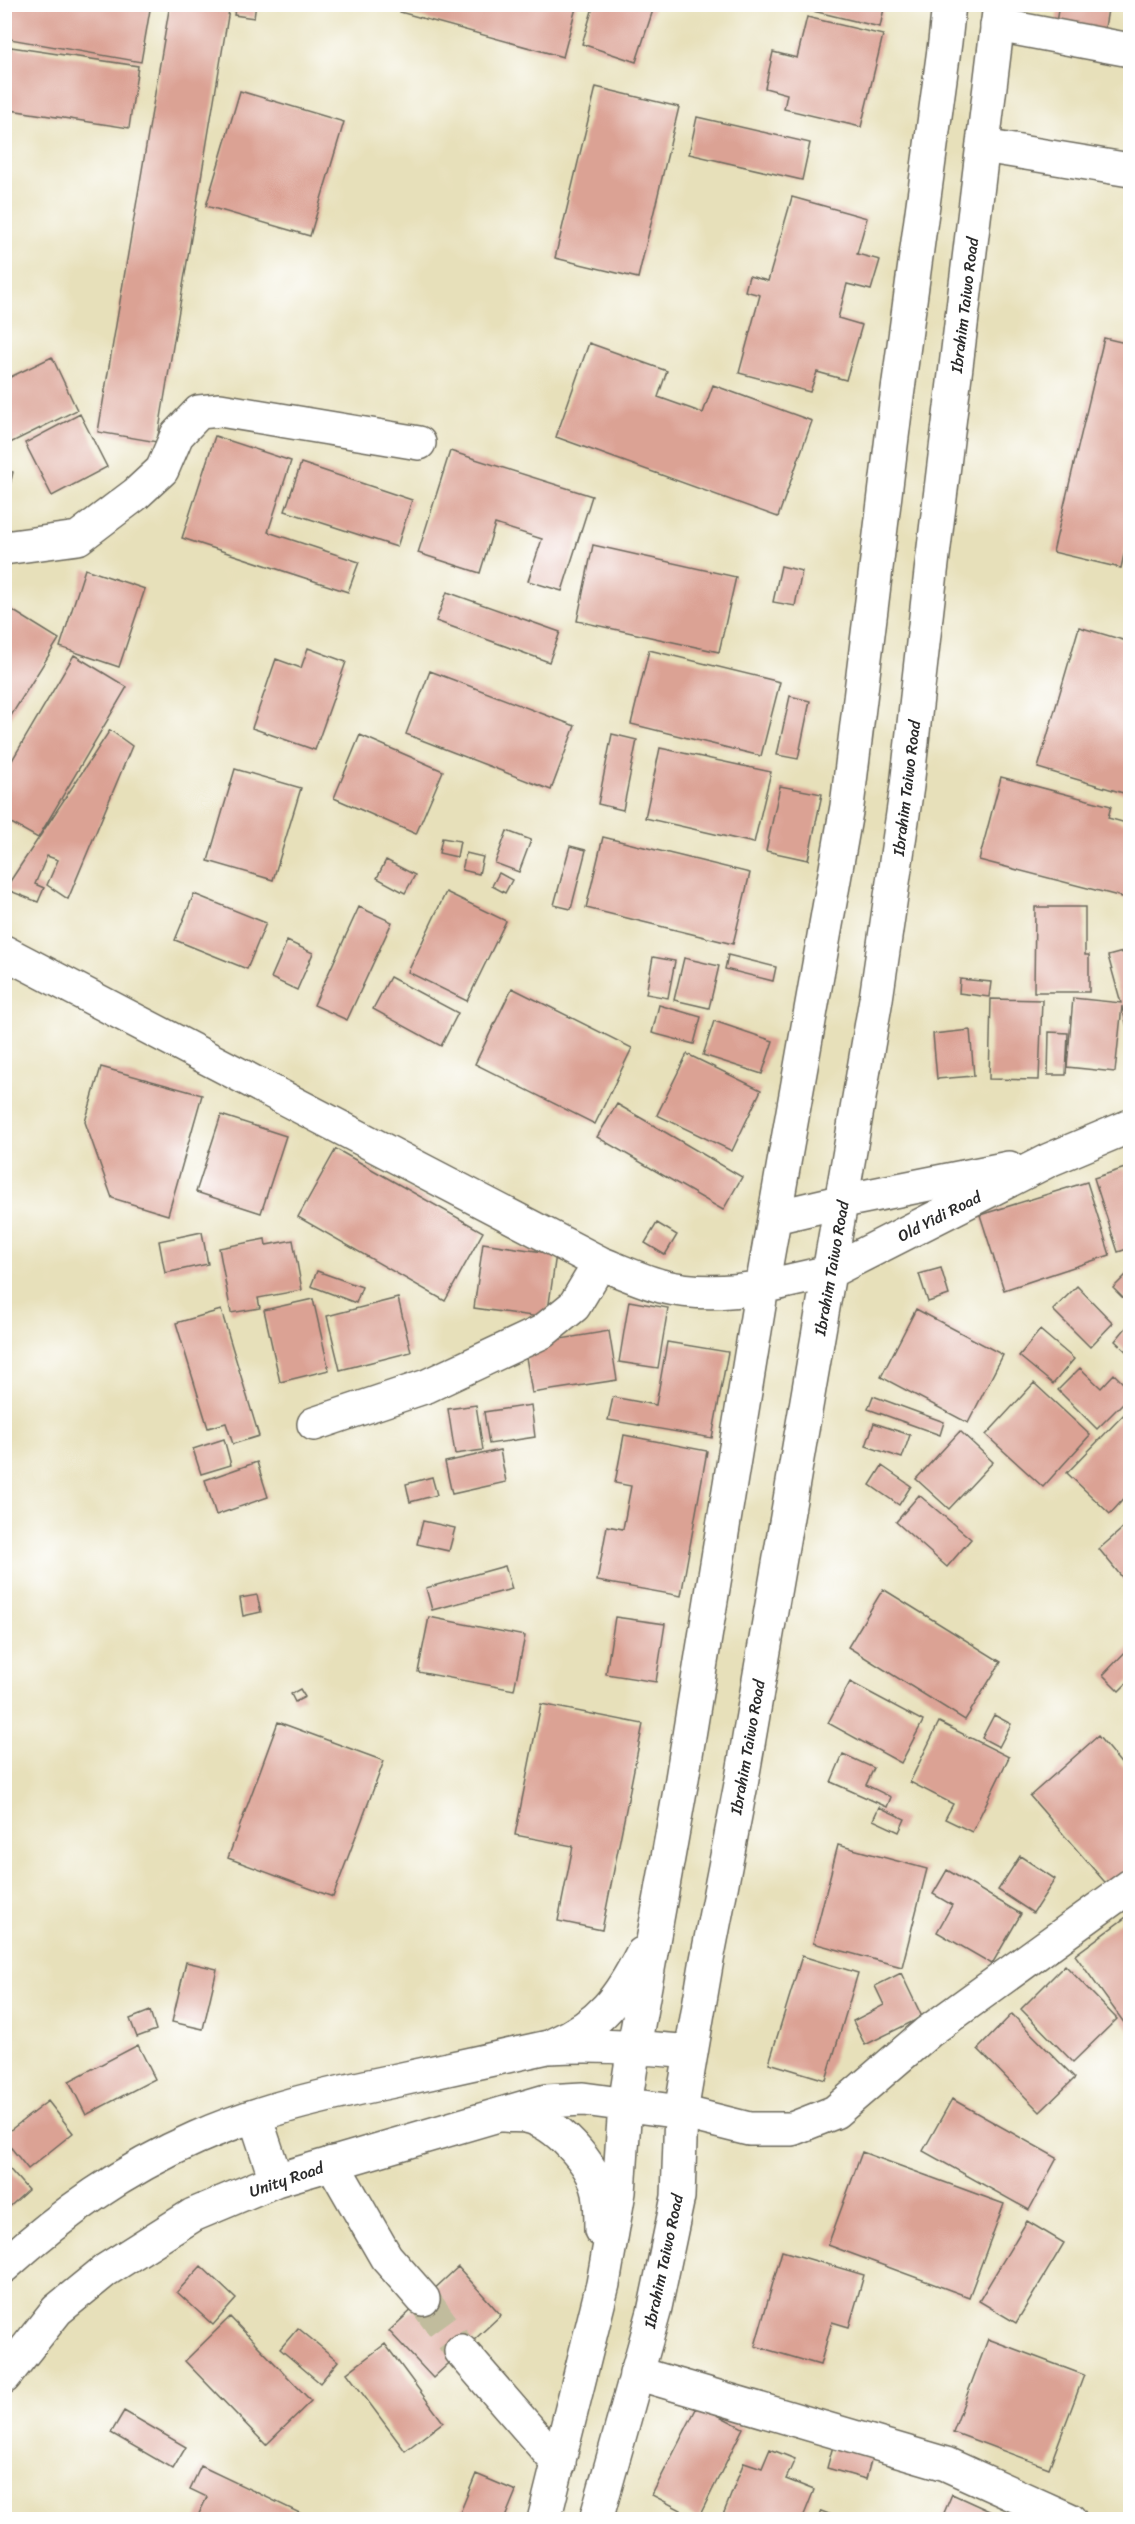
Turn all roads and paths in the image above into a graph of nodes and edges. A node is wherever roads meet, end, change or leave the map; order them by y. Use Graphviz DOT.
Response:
graph roads {
  1 [pos="949,4"];
  2 [pos="999,15"];
  3 [pos="1131,50"];
  4 [pos="983,146"];
  5 [pos="1131,170"];
  6 [pos="418,443"];
  7 [pos="4,548"];
  8 [pos="4,952"];
  9 [pos="1131,1126"];
  10 [pos="1049,1160"];
  11 [pos="843,1201"];
  12 [pos="775,1217"];
  13 [pos="600,1263"];
  14 [pos="830,1272"];
  15 [pos="762,1287"];
  16 [pos="314,1424"];
  17 [pos="1131,1886"];
  18 [pos="656,1926"];
  19 [pos="548,2047"];
  20 [pos="634,2047"];
  21 [pos="691,2052"];
  22 [pos="625,2105"];
  23 [pos="681,2112"];
  24 [pos="495,2115"];
  25 [pos="255,2116"];
  26 [pos="332,2163"];
  27 [pos="276,2180"];
  28 [pos="4,2266"];
  29 [pos="603,2284"];
  30 [pos="423,2299"];
  31 [pos="461,2351"];
  32 [pos="636,2373"];
  33 [pos="4,2377"];
  34 [pos="559,2464"];
  35 [pos="544,2520"];
  36 [pos="596,2520"];
  37 [pos="1070,2520"];
  1 -- 12 [label="main road"];
  2 -- 3 [label="main road"];
  2 -- 4 [label="main road, Ibrahim Taiwo Road"];
  4 -- 5 [label="main road"];
  4 -- 11 [label="main road, Ibrahim Taiwo Road"];
  6 -- 7 [label="main road"];
  8 -- 13 [label="main road, Old Yidi Road"];
  9 -- 10 [label="main road, Old Yidi Road"];
  10 -- 11 [label="main road, Old Yidi Road"];
  10 -- 14 [label="main road, Old Yidi Road"];
  11 -- 12 [label="main road, Old Yidi Road"];
  11 -- 14 [label="main road, Ibrahim Taiwo Road"];
  12 -- 15 [label="main road"];
  13 -- 15 [label="main road, Old Yidi Road"];
  13 -- 16 [label="main road"];
  14 -- 15 [label="main road, Old Yidi Road"];
  14 -- 21 [label="main road, Ibrahim Taiwo Road"];
  15 -- 18 [label="main road"];
  17 -- 23 [label="main road, Unity Road"];
  18 -- 19 [label="main road"];
  18 -- 20 [label="main road"];
  19 -- 20 [label="main road"];
  19 -- 25 [label="main road"];
  20 -- 21 [label="main road"];
  20 -- 22 [label="main road"];
  21 -- 23 [label="main road, Ibrahim Taiwo Road"];
  22 -- 23 [label="main road, Unity Road"];
  22 -- 24 [label="main road, Unity Road"];
  22 -- 29 [label="main road"];
  23 -- 32 [label="main road, Ibrahim Taiwo Road"];
  24 -- 26 [label="main road, Unity Road"];
  24 -- 29 [label="main road"];
  25 -- 27 [label="main road"];
  25 -- 28 [label="main road"];
  26 -- 27 [label="main road, Unity Road"];
  26 -- 30 [label="main road"];
  27 -- 33 [label="main road, Unity Road"];
  29 -- 34 [label="main road"];
  31 -- 34 [label="main road"];
  32 -- 36 [label="main road, Ibrahim Taiwo Road"];
  32 -- 37 [label="main road"];
  34 -- 35 [label="main road"];
}
